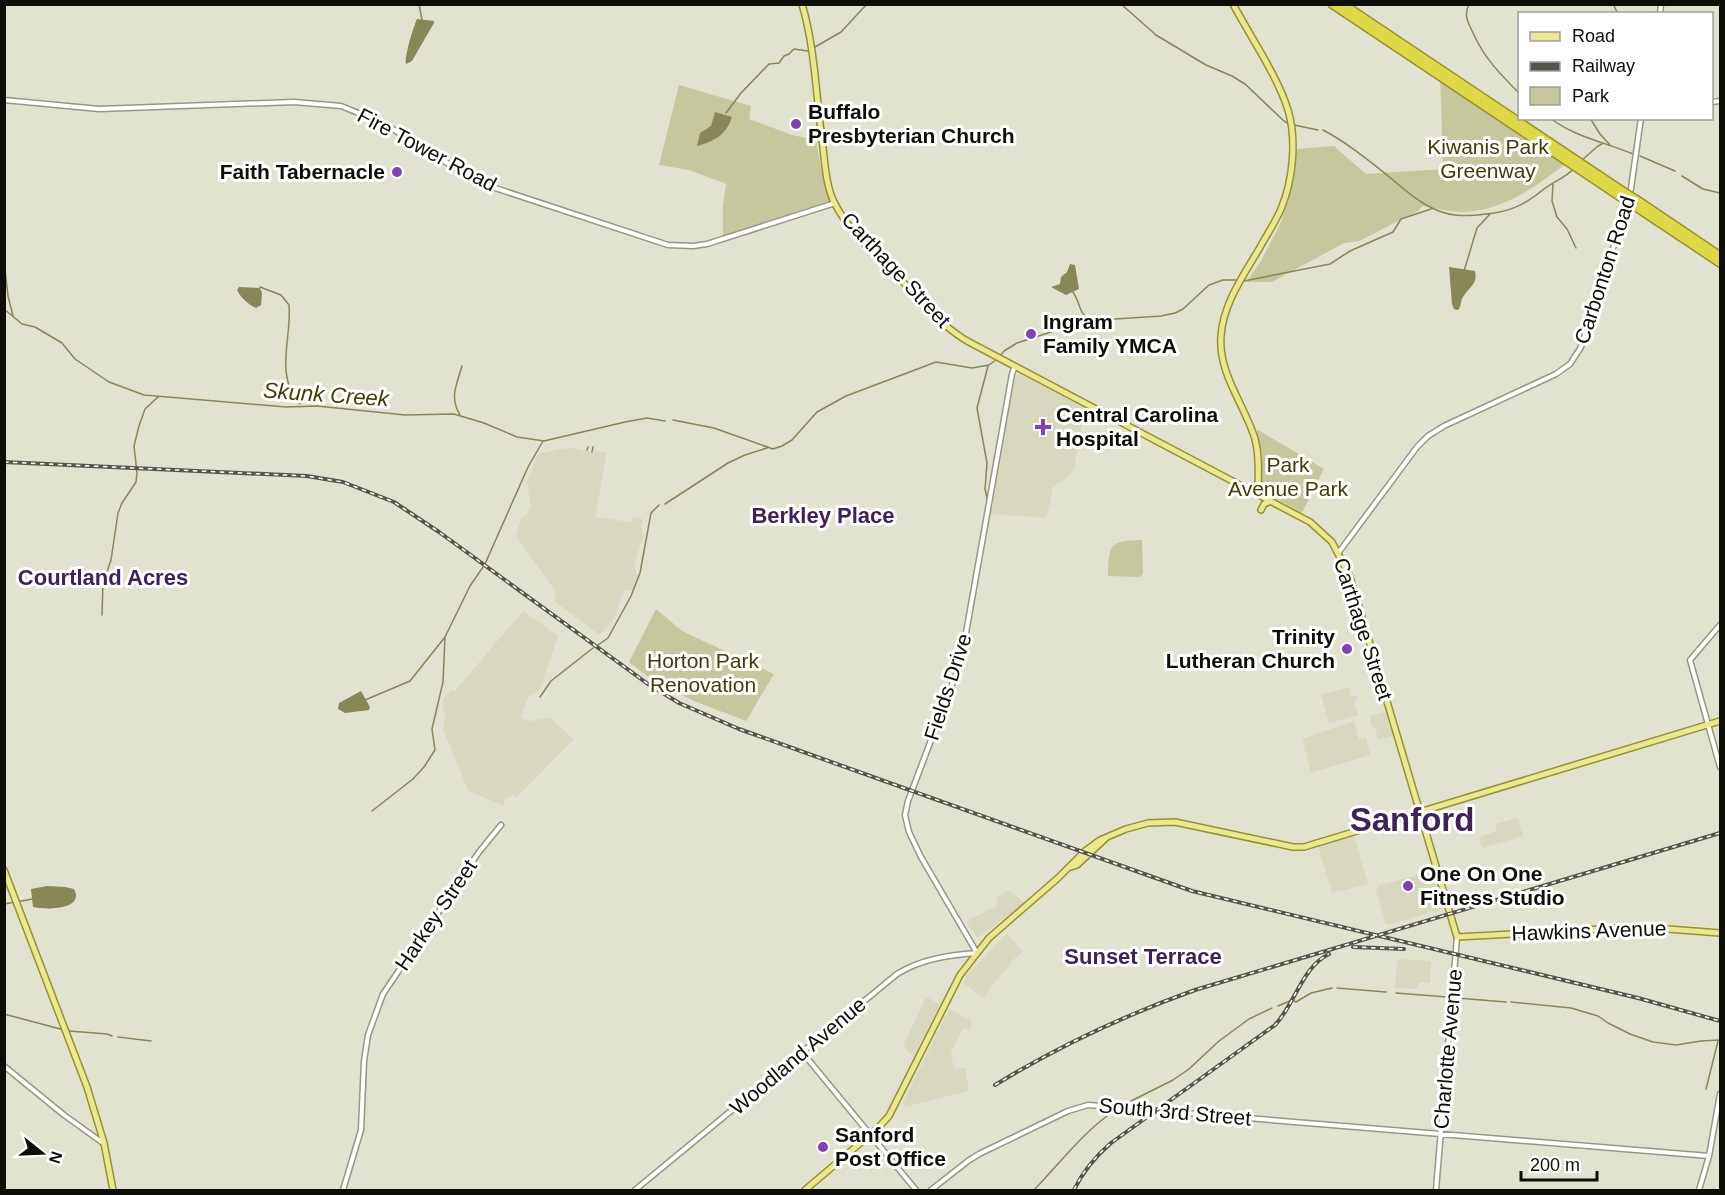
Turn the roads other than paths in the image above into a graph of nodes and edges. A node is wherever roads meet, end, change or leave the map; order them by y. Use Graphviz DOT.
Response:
graph roads {
  1 [pos="802,4"];
  2 [pos="1233,4"];
  3 [pos="1332,4"];
  4 [pos="1344,4"];
  5 [pos="4,100"];
  6 [pos="1641,120"];
  7 [pos="1620,193"];
  8 [pos="835,203"];
  9 [pos="1636,204"];
  10 [pos="1720,256"];
  11 [pos="1720,262"];
  12 [pos="1015,366"];
  13 [pos="1258,494"];
  14 [pos="1271,501"];
  15 [pos="1261,510"];
  16 [pos="1339,552"];
  17 [pos="1720,625"];
  18 [pos="1720,722"];
  19 [pos="1708,725"];
  20 [pos="1720,767"];
  21 [pos="1420,813"];
  22 [pos="501,825"];
  23 [pos="4,870"];
  24 [pos="1447,909"];
  25 [pos="1720,933"];
  26 [pos="1457,937"];
  27 [pos="977,953"];
  28 [pos="802,1052"];
  29 [pos="4,1066"];
  30 [pos="1720,1094"];
  31 [pos="1441,1134"];
  32 [pos="870,1135"];
  33 [pos="104,1143"];
  34 [pos="1709,1156"];
  35 [pos="112,1191"];
  36 [pos="343,1191"];
  37 [pos="635,1191"];
  38 [pos="805,1191"];
  39 [pos="916,1191"];
  40 [pos="932,1191"];
  41 [pos="1436,1191"];
  42 [pos="1699,1191"];
  1 -- 8 [label="main road, Carthage Street"];
  2 -- 13 [label="main road"];
  3 -- 7 [label="highway"];
  4 -- 7 [label="highway"];
  5 -- 8 [label="street, Fire Tower Road"];
  6 -- 16 [label="street, Carbonton Road"];
  7 -- 9 [label="highway, bridge"];
  8 -- 12 [label="main road, Carthage Street"];
  9 -- 10 [label="highway"];
  9 -- 11 [label="highway"];
  12 -- 13 [label="main road, Carthage Street"];
  12 -- 27 [label="street, Fields Drive"];
  13 -- 14 [label="main road, Carthage Street"];
  14 -- 15 [label="main road"];
  14 -- 16 [label="main road, Carthage Street"];
  16 -- 21 [label="main road, Carthage Street"];
  17 -- 19 [label="street"];
  18 -- 19 [label="main road"];
  19 -- 20 [label="street"];
  19 -- 21 [label="main road"];
  21 -- 24 [label="main road, Carthage Street"];
  21 -- 27 [label="main road"];
  22 -- 36 [label="street, Harkey Street"];
  23 -- 33 [label="main road"];
  24 -- 26 [label="main road, Charlotte Avenue"];
  25 -- 26 [label="main road, Hawkins Avenue"];
  26 -- 31 [label="street, Charlotte Avenue"];
  27 -- 28 [label="street, Woodland Avenue"];
  27 -- 32 [label="main road"];
  28 -- 32 [label="street"];
  28 -- 37 [label="street, Woodland Avenue"];
  29 -- 33 [label="street"];
  30 -- 34 [label="street"];
  31 -- 34 [label="street, South 3rd Street"];
  31 -- 40 [label="street, South 3rd Street"];
  31 -- 41 [label="street, Charlotte Avenue"];
  32 -- 38 [label="main road"];
  32 -- 39 [label="street"];
  33 -- 35 [label="main road"];
  34 -- 42 [label="street"];
}
